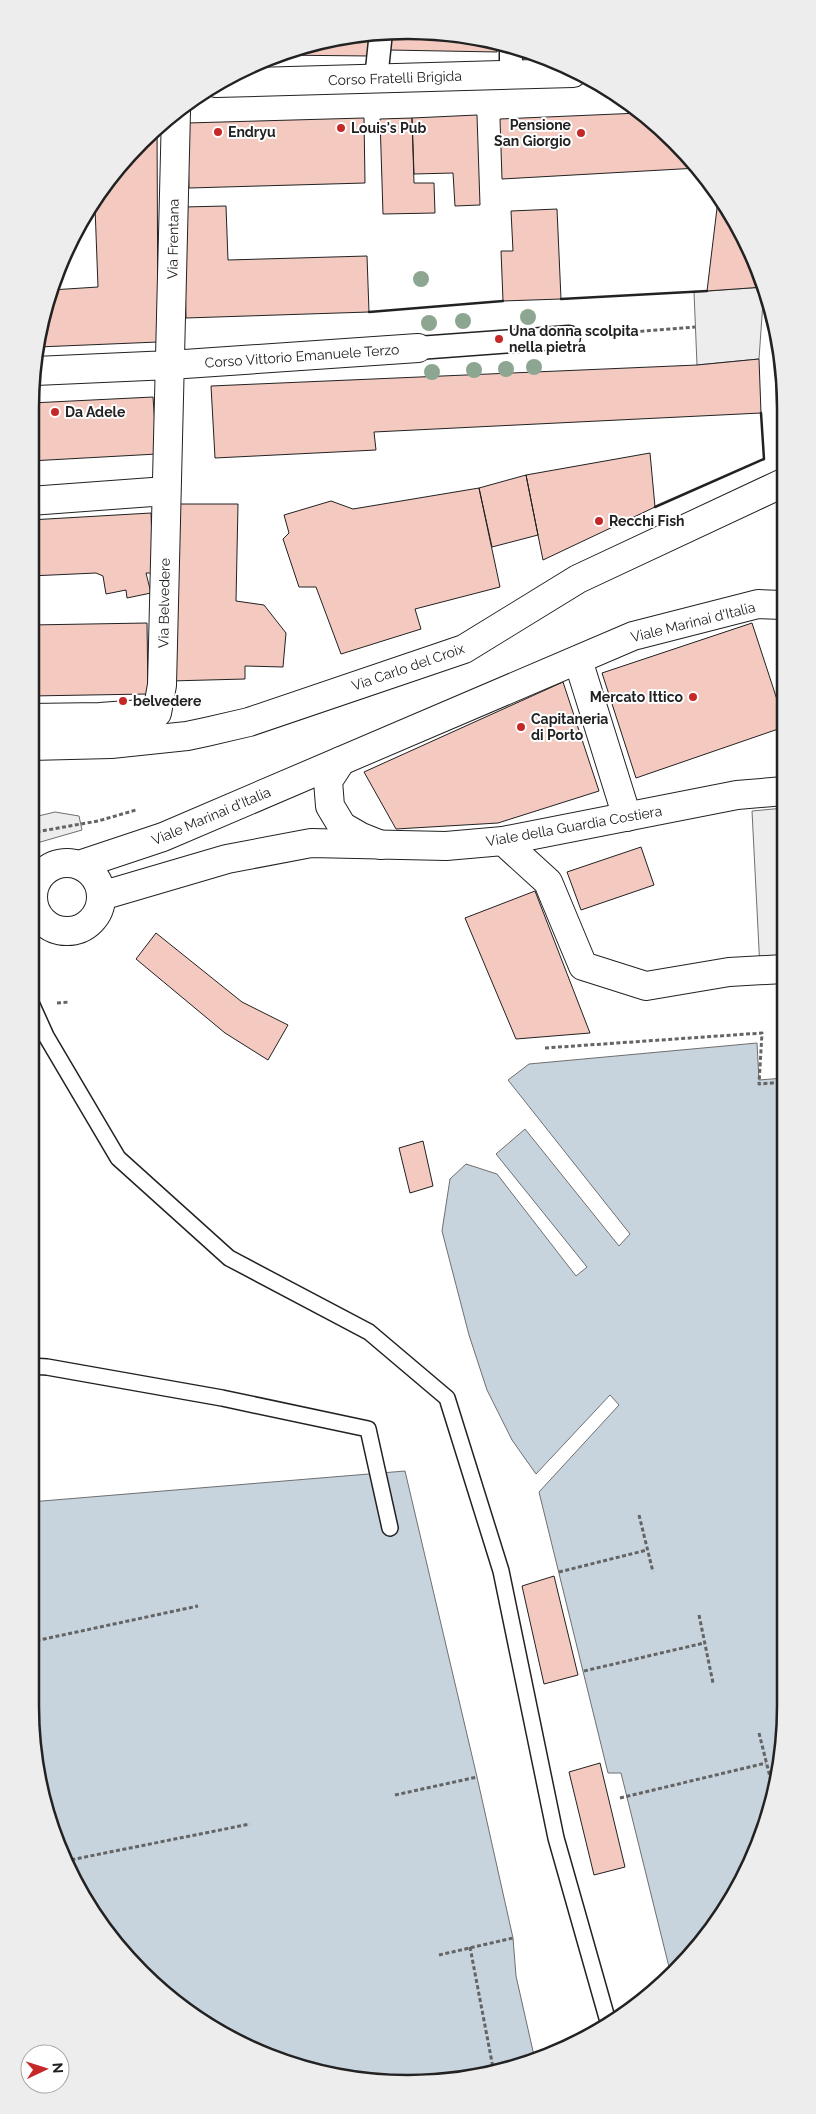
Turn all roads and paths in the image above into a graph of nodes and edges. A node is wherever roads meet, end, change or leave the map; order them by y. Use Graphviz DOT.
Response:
graph roads {
  1 [pos="380,40"];
  2 [pos="511,53"];
  3 [pos="565,74"];
  4 [pos="511,75"];
  5 [pos="376,79"];
  6 [pos="234,83"];
  7 [pos="176,121"];
  8 [pos="694,327"];
  9 [pos="569,337"];
  10 [pos="418,348"];
  11 [pos="170,365"];
  12 [pos="41,371"];
  13 [pos="777,487"];
  14 [pos="166,492"];
  15 [pos="39,500"];
  16 [pos="777,605"];
  17 [pos="578,660"];
  18 [pos="39,718"];
  19 [pos="39,746"];
  20 [pos="340,761"];
  21 [pos="777,792"];
  22 [pos="143,808"];
  23 [pos="627,817"];
  24 [pos="39,831"];
  25 [pos="504,841"];
  26 [pos="381,845"];
  27 [pos="79,865"];
  28 [pos="39,874"];
  29 [pos="100,896"];
  30 [pos="39,917"];
  31 [pos="777,969"];
  32 [pos="39,1020"];
  33 [pos="546,1048"];
  34 [pos="777,1083"];
  35 [pos="39,1367"];
  36 [pos="639,1515"];
  37 [pos="390,1528"];
  38 [pos="647,1550"];
  39 [pos="559,1572"];
  40 [pos="654,1572"];
  41 [pos="198,1606"];
  42 [pos="699,1615"];
  43 [pos="39,1640"];
  44 [pos="704,1643"];
  45 [pos="584,1671"];
  46 [pos="713,1683"];
  47 [pos="759,1733"];
  48 [pos="766,1763"];
  49 [pos="477,1777"];
  50 [pos="770,1778"];
  51 [pos="395,1796"];
  52 [pos="620,1798"];
  53 [pos="250,1824"];
  54 [pos="73,1859"];
  55 [pos="513,1938"];
  56 [pos="470,1947"];
  57 [pos="439,1955"];
  58 [pos="607,2017"];
  59 [pos="493,2065"];
  1 -- 5 [label="street"];
  2 -- 4 [label="street"];
  3 -- 4 [label="street, Corso Fratelli Brigida"];
  4 -- 5 [label="street, Corso Fratelli Brigida"];
  5 -- 6 [label="street, Corso Fratelli Brigida"];
  7 -- 11 [label="street, Via Frentana"];
  8 -- 9 [label="path"];
  9 -- 10 [label="street, Corso Vittorio Emanuele Terzo"];
  10 -- 11 [label="street, Corso Vittorio Emanuele Terzo"];
  11 -- 12 [label="street, Corso Vittorio Emanuele Terzo"];
  11 -- 14 [label="street, Via Belvedere"];
  13 -- 19 [label="street, Via Carlo del Croix"];
  14 -- 15 [label="street"];
  14 -- 18 [label="street, Via Belvedere"];
  16 -- 17 [label="street, Viale Marinai d'Italia"];
  17 -- 20 [label="street, Viale Marinai d'Italia"];
  17 -- 23 [label="street"];
  20 -- 26 [label="street"];
  20 -- 27 [label="street, Viale Marinai d'Italia"];
  21 -- 23 [label="street, Viale della Guardia Costiera"];
  22 -- 24 [label="path"];
  23 -- 25 [label="street, Viale della Guardia Costiera"];
  25 -- 26 [label="street, Viale della Guardia Costiera"];
  25 -- 31 [label="street"];
  26 -- 29 [label="street, Viale della Guardia Costiera"];
  27 -- 28 [label="street, Viale Marinai d'Italia"];
  27 -- 29 [label="street"];
  29 -- 30 [label="street, Viale Marinai d'Italia"];
  32 -- 58 [label="lane"];
  33 -- 34 [label="path"];
  35 -- 37 [label="lane"];
  36 -- 38 [label="path"];
  38 -- 39 [label="path"];
  38 -- 40 [label="path"];
  41 -- 43 [label="path"];
  42 -- 44 [label="path"];
  44 -- 45 [label="path"];
  44 -- 46 [label="path"];
  47 -- 48 [label="path"];
  48 -- 50 [label="path"];
  48 -- 52 [label="path"];
  49 -- 51 [label="path"];
  53 -- 54 [label="path"];
  55 -- 56 [label="path"];
  56 -- 57 [label="path"];
  56 -- 59 [label="path"];
}
